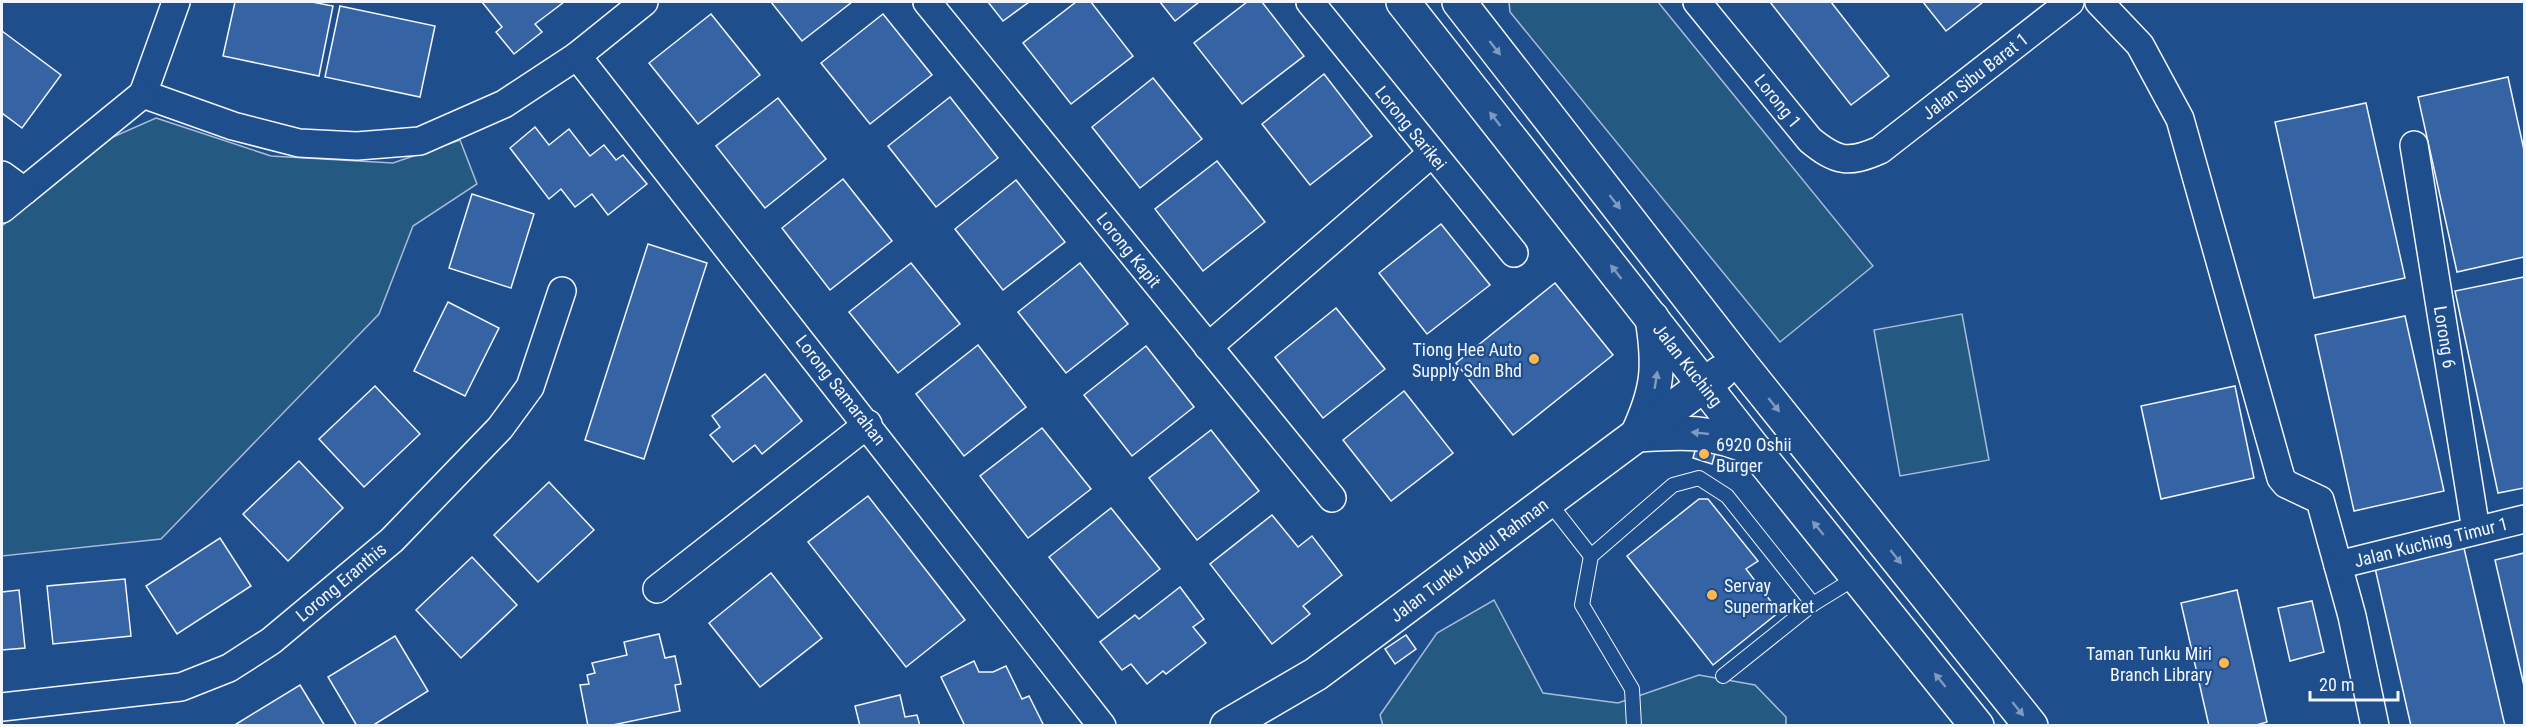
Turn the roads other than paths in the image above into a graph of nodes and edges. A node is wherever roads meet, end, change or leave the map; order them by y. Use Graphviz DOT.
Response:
graph roads {
  1 [pos="176,2"];
  2 [pos="644,2"];
  3 [pos="927,2"];
  4 [pos="1310,2"];
  5 [pos="1459,2"];
  6 [pos="1697,2"];
  7 [pos="2099,2"];
  8 [pos="1413,5"];
  9 [pos="2059,5"];
  10 [pos="577,56"];
  11 [pos="143,94"];
  12 [pos="2414,145"];
  13 [pos="1880,150"];
  14 [pos="1431,154"];
  15 [pos="2,174"];
  16 [pos="24,191"];
  17 [pos="2,209"];
  18 [pos="1514,253"];
  19 [pos="562,291"];
  20 [pos="1652,318"];
  21 [pos="1208,347"];
  22 [pos="1737,359"];
  23 [pos="1704,385"];
  24 [pos="868,424"];
  25 [pos="1637,435"];
  26 [pos="1755,450"];
  27 [pos="1332,498"];
  28 [pos="1548,501"];
  29 [pos="2524,519"];
  30 [pos="2476,530"];
  31 [pos="1591,556"];
  32 [pos="2338,565"];
  33 [pos="1857,577"];
  34 [pos="657,589"];
  35 [pos="1813,604"];
  36 [pos="1723,675"];
  37 [pos="2,707"];
  38 [pos="1102,726"];
  39 [pos="1227,726"];
  40 [pos="1634,726"];
  41 [pos="1977,726"];
  42 [pos="2031,726"];
  43 [pos="2375,726"];
  1 -- 11 [label="street"];
  2 -- 10 [label="street"];
  3 -- 21 [label="street, Lorong Kapit"];
  4 -- 14 [label="street, Lorong Sarikei"];
  5 -- 22 [label="street, one-way"];
  6 -- 13 [label="street, Lorong 1"];
  7 -- 32 [label="street"];
  20 -- 8 [label="street, Jalan Kuching, one-way"];
  9 -- 13 [label="street, Jalan Sibu Barat 1"];
  10 -- 11 [label="street"];
  10 -- 24 [label="street, Lorong Samarahan"];
  11 -- 16 [label="street"];
  12 -- 30 [label="street, Lorong 6"];
  14 -- 18 [label="street, Lorong Sarikei"];
  14 -- 21 [label="street"];
  15 -- 16 [label="street"];
  16 -- 17 [label="street"];
  19 -- 37 [label="street, Lorong Eranthis"];
  20 -- 23 [label="street, Jalan Kuching"];
  25 -- 20 [label="street, one-way"];
  21 -- 27 [label="street, Lorong Kapit"];
  22 -- 23 [label="street, Jalan Tunku Abdul Rahman"];
  22 -- 42 [label="street, one-way"];
  23 -- 25 [label="street, Jalan Tunku Abdul Rahman"];
  23 -- 26 [label="street, Jalan Kuching"];
  24 -- 34 [label="street"];
  24 -- 38 [label="street, Lorong Samarahan"];
  26 -- 25 [label="street, one-way"];
  25 -- 28 [label="street, Jalan Tunku Abdul Rahman"];
  33 -- 26 [label="street, Jalan Kuching, one-way"];
  28 -- 31 [label="lane"];
  28 -- 39 [label="street, Jalan Tunku Abdul Rahman"];
  29 -- 30 [label="street, Jalan Kuching Timur 1"];
  30 -- 32 [label="street, Jalan Kuching Timur 1"];
  31 -- 35 [label="lane"];
  31 -- 40 [label="lane"];
  32 -- 43 [label="street"];
  33 -- 35 [label="lane"];
  41 -- 33 [label="street, Jalan Kuching, one-way"];
  35 -- 36 [label="lane"];
}
